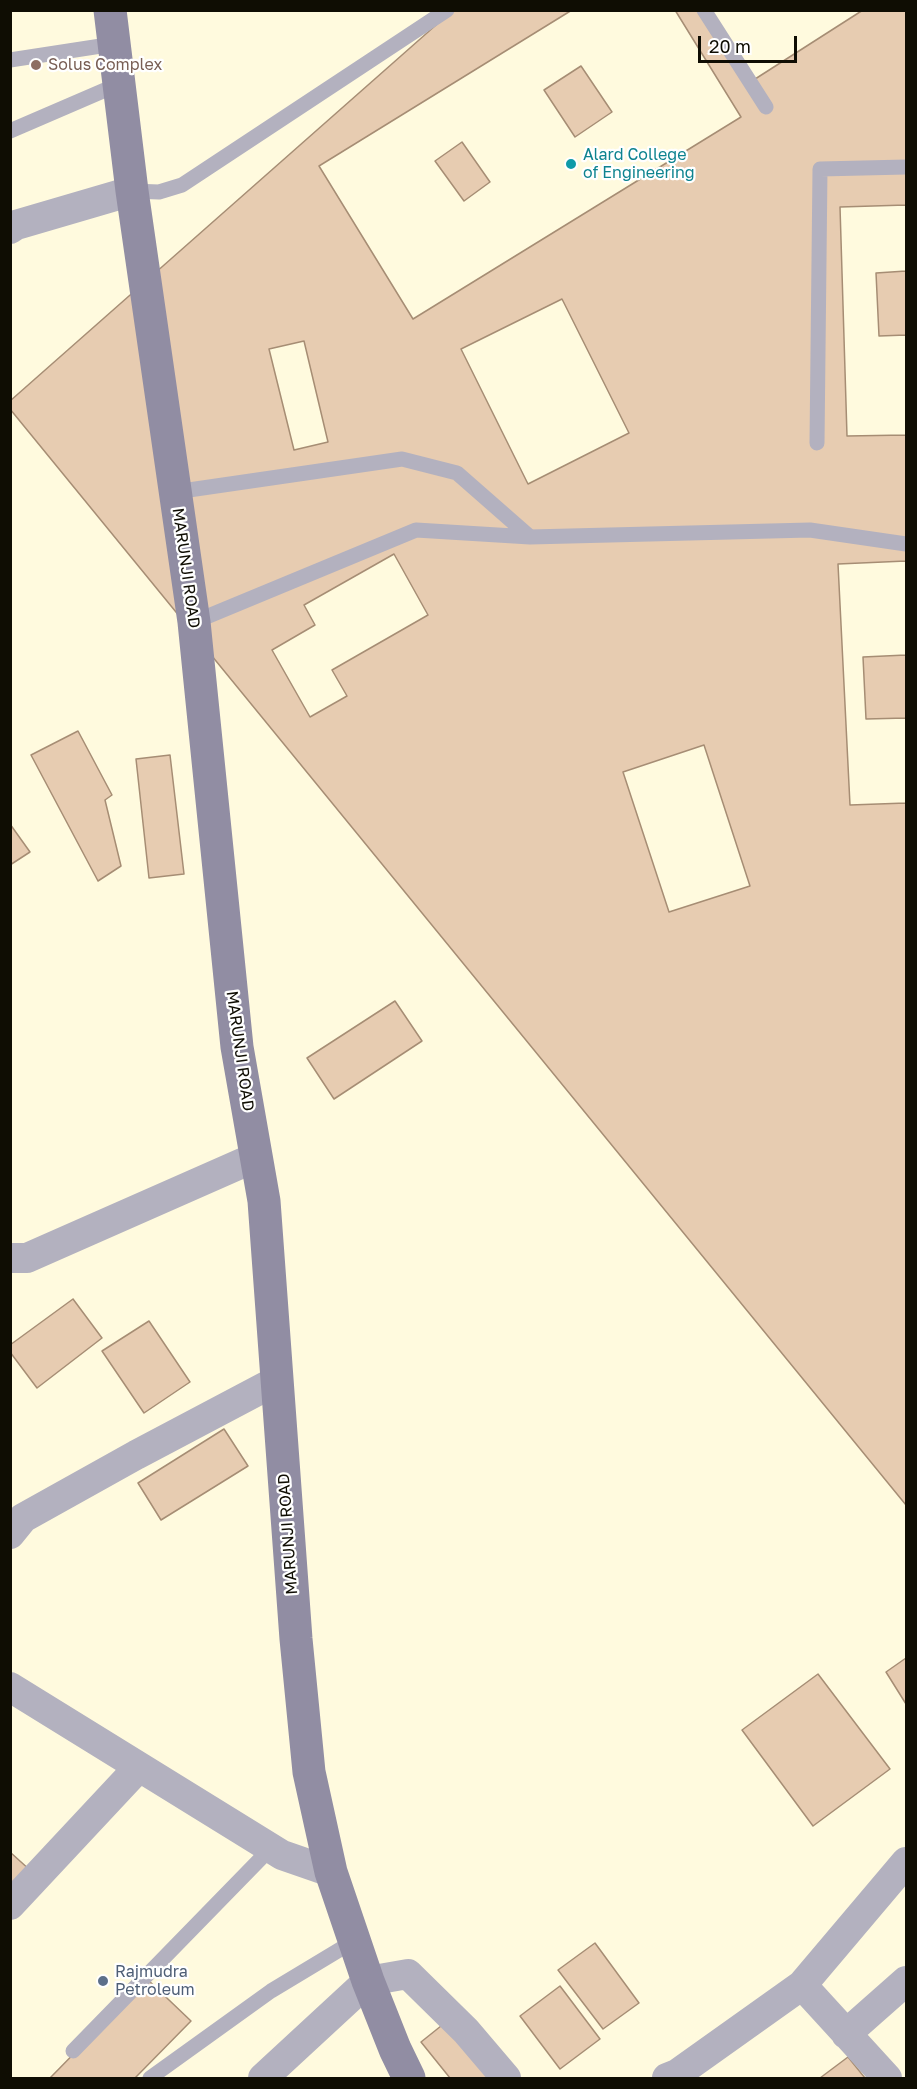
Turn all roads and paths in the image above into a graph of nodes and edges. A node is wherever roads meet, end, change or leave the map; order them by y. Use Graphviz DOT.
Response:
graph roads {
  1 [pos="110,10"];
  2 [pos="447,10"];
  3 [pos="704,10"];
  4 [pos="114,44"];
  5 [pos="10,60"];
  6 [pos="119,84"];
  7 [pos="766,106"];
  8 [pos="10,131"];
  9 [pos="906,167"];
  10 [pos="132,190"];
  11 [pos="10,229"];
  12 [pos="817,443"];
  13 [pos="175,492"];
  14 [pos="530,537"];
  15 [pos="906,544"];
  16 [pos="194,622"];
  17 [pos="256,1157"];
  18 [pos="10,1258"];
  19 [pos="276,1381"];
  20 [pos="10,1533"];
  21 [pos="10,1687"];
  22 [pos="140,1767"];
  23 [pos="271,1848"];
  24 [pos="906,1862"];
  25 [pos="331,1872"];
  26 [pos="10,1905"];
  27 [pos="354,1941"];
  28 [pos="906,1981"];
  29 [pos="368,1982"];
  30 [pos="802,1985"];
  31 [pos="846,2034"];
  32 [pos="73,2051"];
  33 [pos="150,2079"];
  34 [pos="263,2079"];
  35 [pos="409,2079"];
  36 [pos="506,2079"];
  37 [pos="668,2079"];
  38 [pos="887,2079"];
  1 -- 4 [label="street, MARUNJI ROAD"];
  2 -- 10 [label="lane"];
  3 -- 7 [label="lane"];
  4 -- 5 [label="lane"];
  4 -- 6 [label="street, MARUNJI ROAD"];
  6 -- 8 [label="lane"];
  6 -- 10 [label="street, MARUNJI ROAD"];
  9 -- 12 [label="lane"];
  10 -- 11 [label="street"];
  10 -- 13 [label="street, MARUNJI ROAD"];
  13 -- 14 [label="lane"];
  13 -- 16 [label="street, MARUNJI ROAD"];
  14 -- 15 [label="lane"];
  14 -- 16 [label="lane"];
  16 -- 17 [label="street, MARUNJI ROAD"];
  17 -- 18 [label="street"];
  17 -- 19 [label="street, MARUNJI ROAD"];
  19 -- 20 [label="street"];
  19 -- 25 [label="street, MARUNJI ROAD"];
  21 -- 22 [label="street"];
  22 -- 23 [label="street"];
  22 -- 26 [label="street"];
  23 -- 25 [label="street"];
  23 -- 32 [label="lane"];
  24 -- 30 [label="street"];
  25 -- 27 [label="street, MARUNJI ROAD"];
  27 -- 29 [label="street, MARUNJI ROAD"];
  27 -- 33 [label="lane"];
  28 -- 31 [label="street"];
  29 -- 34 [label="street"];
  29 -- 35 [label="street, MARUNJI ROAD"];
  29 -- 36 [label="street"];
  30 -- 31 [label="street"];
  30 -- 37 [label="street"];
  31 -- 38 [label="street"];
}
